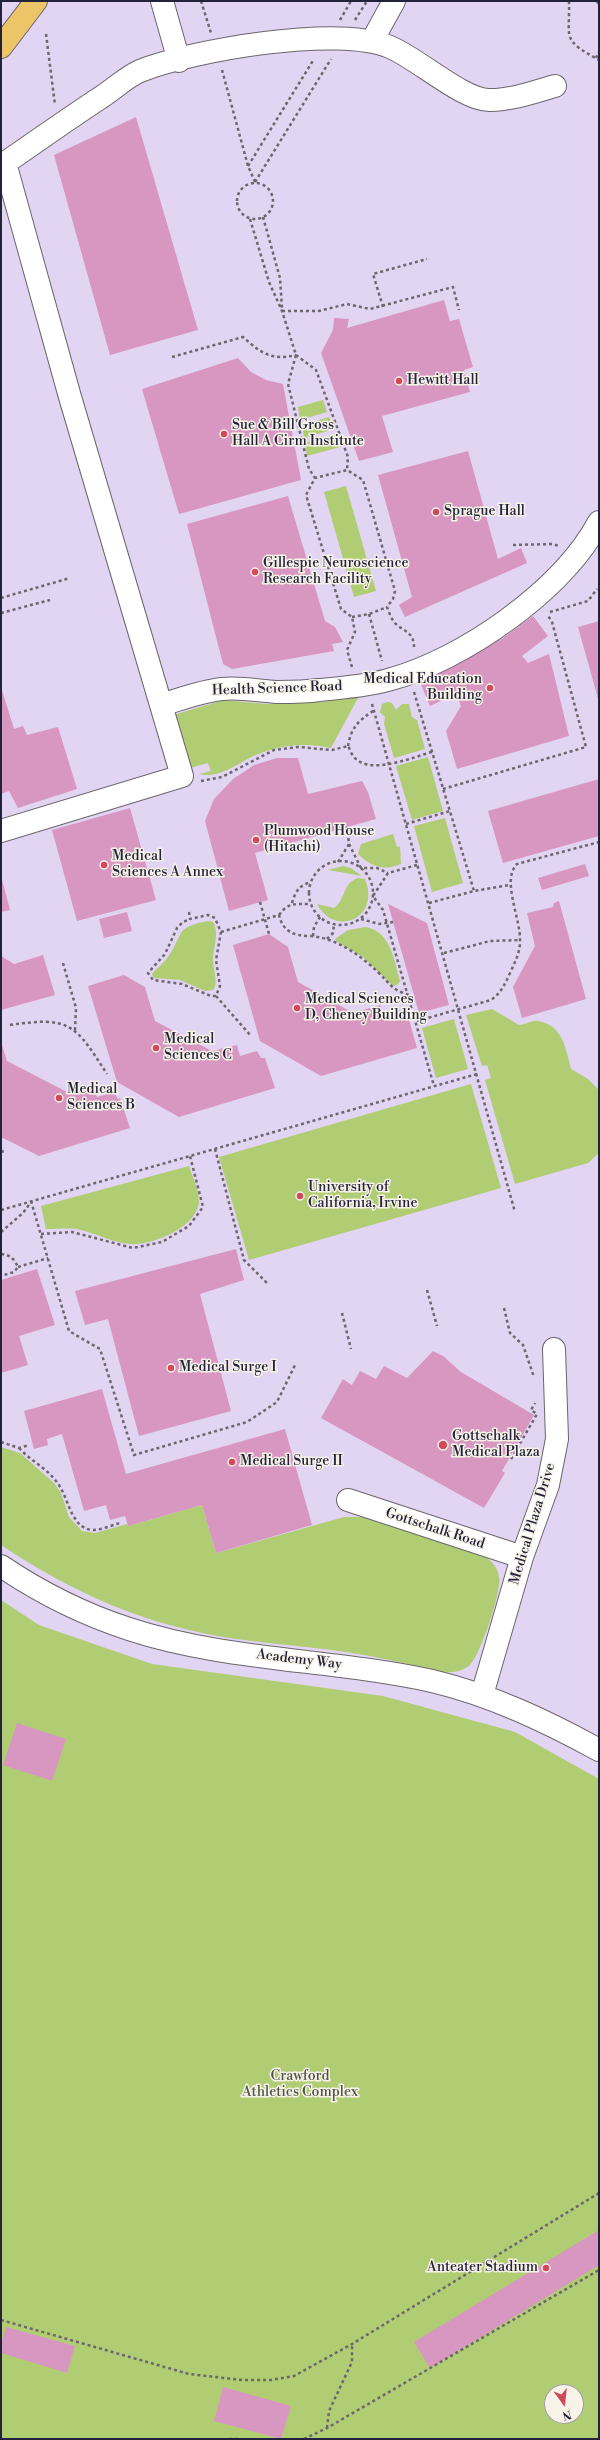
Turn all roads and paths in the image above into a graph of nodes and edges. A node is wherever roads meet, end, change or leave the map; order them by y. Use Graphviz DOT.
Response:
graph roads {
  1 [pos="36,1"];
  2 [pos="162,1"];
  3 [pos="201,1"];
  4 [pos="351,1"];
  5 [pos="367,1"];
  6 [pos="394,1"];
  7 [pos="569,1"];
  8 [pos="597,1"];
  9 [pos="599,5"];
  10 [pos="46,34"];
  11 [pos="335,39"];
  12 [pos="372,41"];
  13 [pos="1,47"];
  14 [pos="217,51"];
  15 [pos="599,52"];
  16 [pos="598,59"];
  17 [pos="179,61"];
  18 [pos="555,86"];
  19 [pos="58,127"];
  20 [pos="248,166"];
  21 [pos="255,182"];
  22 [pos="263,217"];
  23 [pos="250,219"];
  24 [pos="427,259"];
  25 [pos="383,307"];
  26 [pos="459,310"];
  27 [pos="282,311"];
  28 [pos="296,355"];
  29 [pos="172,357"];
  30 [pos="347,470"];
  31 [pos="315,478"];
  32 [pos="599,522"];
  33 [pos="513,545"];
  34 [pos="576,554"];
  35 [pos="70,578"];
  36 [pos="596,589"];
  37 [pos="1,598"];
  38 [pos="50,600"];
  39 [pos="540,605"];
  40 [pos="387,607"];
  41 [pos="1,612"];
  42 [pos="369,614"];
  43 [pos="352,617"];
  44 [pos="352,666"];
  45 [pos="412,672"];
  46 [pos="380,682"];
  47 [pos="161,705"];
  48 [pos="372,711"];
  49 [pos="348,746"];
  50 [pos="432,752"];
  51 [pos="388,765"];
  52 [pos="182,776"];
  53 [pos="443,789"];
  54 [pos="450,811"];
  55 [pos="406,824"];
  56 [pos="347,828"];
  57 [pos="1,831"];
  58 [pos="599,842"];
  59 [pos="349,844"];
  60 [pos="338,862"];
  61 [pos="418,865"];
  62 [pos="361,868"];
  63 [pos="388,873"];
  64 [pos="312,882"];
  65 [pos="510,885"];
  66 [pos="474,891"];
  67 [pos="373,896"];
  68 [pos="260,902"];
  69 [pos="292,903"];
  70 [pos="312,904"];
  71 [pos="429,904"];
  72 [pos="189,912"];
  73 [pos="278,915"];
  74 [pos="320,917"];
  75 [pos="190,919"];
  76 [pos="361,919"];
  77 [pos="393,922"];
  78 [pos="334,924"];
  79 [pos="387,924"];
  80 [pos="221,932"];
  81 [pos="269,934"];
  82 [pos="313,936"];
  83 [pos="327,939"];
  84 [pos="520,940"];
  85 [pos="444,953"];
  86 [pos="63,962"];
  87 [pos="409,995"];
  88 [pos="216,996"];
  89 [pos="458,1010"];
  90 [pos="416,1021"];
  91 [pos="10,1025"];
  92 [pos="76,1031"];
  93 [pos="251,1036"];
  94 [pos="107,1074"];
  95 [pos="477,1074"];
  96 [pos="434,1086"];
  97 [pos="215,1149"];
  98 [pos="190,1156"];
  99 [pos="31,1201"];
  100 [pos="1,1210"];
  101 [pos="515,1212"];
  102 [pos="1,1232"];
  103 [pos="41,1234"];
  104 [pos="1,1254"];
  105 [pos="48,1258"];
  106 [pos="18,1267"];
  107 [pos="1,1276"];
  108 [pos="267,1283"];
  109 [pos="427,1290"];
  110 [pos="504,1308"];
  111 [pos="342,1313"];
  112 [pos="437,1326"];
  113 [pos="351,1349"];
  114 [pos="554,1349"];
  115 [pos="296,1363"];
  116 [pos="537,1385"];
  117 [pos="536,1399"];
  118 [pos="1,1442"];
  119 [pos="29,1445"];
  120 [pos="19,1448"];
  121 [pos="511,1459"];
  122 [pos="348,1500"];
  123 [pos="120,1523"];
  124 [pos="522,1557"];
  125 [pos="1,1566"];
  126 [pos="482,1695"];
  127 [pos="599,1750"];
  128 [pos="599,2193"];
  129 [pos="599,2270"];
  130 [pos="1,2320"];
  131 [pos="352,2344"];
  132 [pos="327,2428"];
  133 [pos="229,2439"];
  134 [pos="241,2439"];
  135 [pos="304,2439"];
  1 -- 13 [label="main road"];
  2 -- 17 [label="street"];
  3 -- 14 [label="path"];
  4 -- 11 [label="path"];
  5 -- 11 [label="path"];
  6 -- 12 [label="street"];
  7 -- 16 [label="path"];
  8 -- 9 [label="path"];
  10 -- 19 [label="path"];
  11 -- 12 [label="street"];
  11 -- 14 [label="street"];
  11 -- 20 [label="path"];
  11 -- 21 [label="path"];
  12 -- 18 [label="street"];
  14 -- 17 [label="street"];
  14 -- 20 [label="path"];
  15 -- 16 [label="path"];
  17 -- 19 [label="street"];
  19 -- 47 [label="street"];
  20 -- 21 [label="path"];
  21 -- 22 [label="path"];
  21 -- 23 [label="path"];
  22 -- 23 [label="path"];
  22 -- 27 [label="path"];
  23 -- 27 [label="path"];
  24 -- 25 [label="path"];
  25 -- 26 [label="path"];
  25 -- 27 [label="path"];
  27 -- 28 [label="path"];
  28 -- 29 [label="path"];
  28 -- 30 [label="path"];
  28 -- 31 [label="path"];
  30 -- 31 [label="path"];
  30 -- 40 [label="path"];
  31 -- 43 [label="path"];
  32 -- 34 [label="street, Health Science Road"];
  33 -- 34 [label="path"];
  34 -- 39 [label="street, Health Science Road"];
  35 -- 37 [label="path"];
  36 -- 39 [label="path"];
  38 -- 41 [label="path"];
  39 -- 45 [label="street, Health Science Road"];
  39 -- 53 [label="path"];
  40 -- 42 [label="path"];
  40 -- 45 [label="path"];
  42 -- 43 [label="path"];
  42 -- 46 [label="path"];
  43 -- 44 [label="path"];
  45 -- 46 [label="street, Health Science Road"];
  45 -- 50 [label="path"];
  46 -- 47 [label="street, Health Science Road"];
  46 -- 48 [label="path"];
  47 -- 52 [label="street"];
  48 -- 49 [label="path"];
  48 -- 51 [label="path"];
  49 -- 51 [label="path"];
  49 -- 52 [label="path"];
  50 -- 51 [label="path"];
  50 -- 53 [label="path"];
  51 -- 55 [label="path"];
  52 -- 57 [label="street"];
  53 -- 54 [label="path"];
  54 -- 55 [label="path"];
  54 -- 66 [label="path"];
  55 -- 61 [label="path"];
  56 -- 59 [label="path"];
  58 -- 65 [label="path"];
  59 -- 60 [label="path"];
  59 -- 62 [label="path"];
  60 -- 62 [label="path"];
  60 -- 64 [label="path"];
  61 -- 63 [label="path"];
  61 -- 71 [label="path"];
  62 -- 63 [label="path"];
  62 -- 67 [label="path"];
  63 -- 67 [label="path"];
  64 -- 69 [label="path"];
  64 -- 70 [label="path"];
  65 -- 66 [label="path"];
  65 -- 84 [label="path"];
  66 -- 71 [label="path"];
  67 -- 76 [label="path"];
  67 -- 79 [label="path"];
  68 -- 81 [label="path, bridge"];
  69 -- 70 [label="path"];
  69 -- 73 [label="path"];
  70 -- 74 [label="path"];
  71 -- 85 [label="path"];
  72 -- 75 [label="path"];
  73 -- 80 [label="path"];
  73 -- 82 [label="path"];
  74 -- 78 [label="path"];
  74 -- 82 [label="path"];
  75 -- 80 [label="path"];
  75 -- 88 [label="path"];
  76 -- 78 [label="path"];
  76 -- 79 [label="path"];
  77 -- 79 [label="path"];
  78 -- 83 [label="path"];
  79 -- 87 [label="path"];
  80 -- 88 [label="path"];
  82 -- 83 [label="path"];
  83 -- 87 [label="path"];
  84 -- 85 [label="path"];
  84 -- 89 [label="path"];
  85 -- 89 [label="path"];
  86 -- 92 [label="path"];
  87 -- 90 [label="path"];
  88 -- 93 [label="path"];
  89 -- 90 [label="path"];
  89 -- 95 [label="path"];
  90 -- 96 [label="path"];
  91 -- 92 [label="path"];
  92 -- 94 [label="path"];
  95 -- 96 [label="path"];
  95 -- 101 [label="path"];
  96 -- 97 [label="path"];
  97 -- 98 [label="path"];
  97 -- 108 [label="path"];
  98 -- 99 [label="path"];
  98 -- 103 [label="path"];
  99 -- 100 [label="path"];
  99 -- 102 [label="path"];
  99 -- 103 [label="path"];
  103 -- 105 [label="path"];
  104 -- 106 [label="path"];
  105 -- 106 [label="path"];
  105 -- 115 [label="path"];
  106 -- 107 [label="path"];
  109 -- 112 [label="path"];
  110 -- 116 [label="path"];
  111 -- 113 [label="path"];
  114 -- 124 [label="street, Medical Plaza Drive"];
  117 -- 121 [label="path"];
  118 -- 120 [label="path"];
  119 -- 120 [label="path"];
  120 -- 123 [label="path"];
  122 -- 124 [label="street, Gottschalk Road"];
  124 -- 126 [label="street, Medical Plaza Drive"];
  125 -- 126 [label="street, Academy Way"];
  126 -- 127 [label="street, Academy Way"];
  128 -- 131 [label="path"];
  129 -- 132 [label="path"];
  130 -- 131 [label="path"];
  131 -- 132 [label="path"];
  132 -- 135 [label="path"];
  133 -- 134 [label="path"];
}
